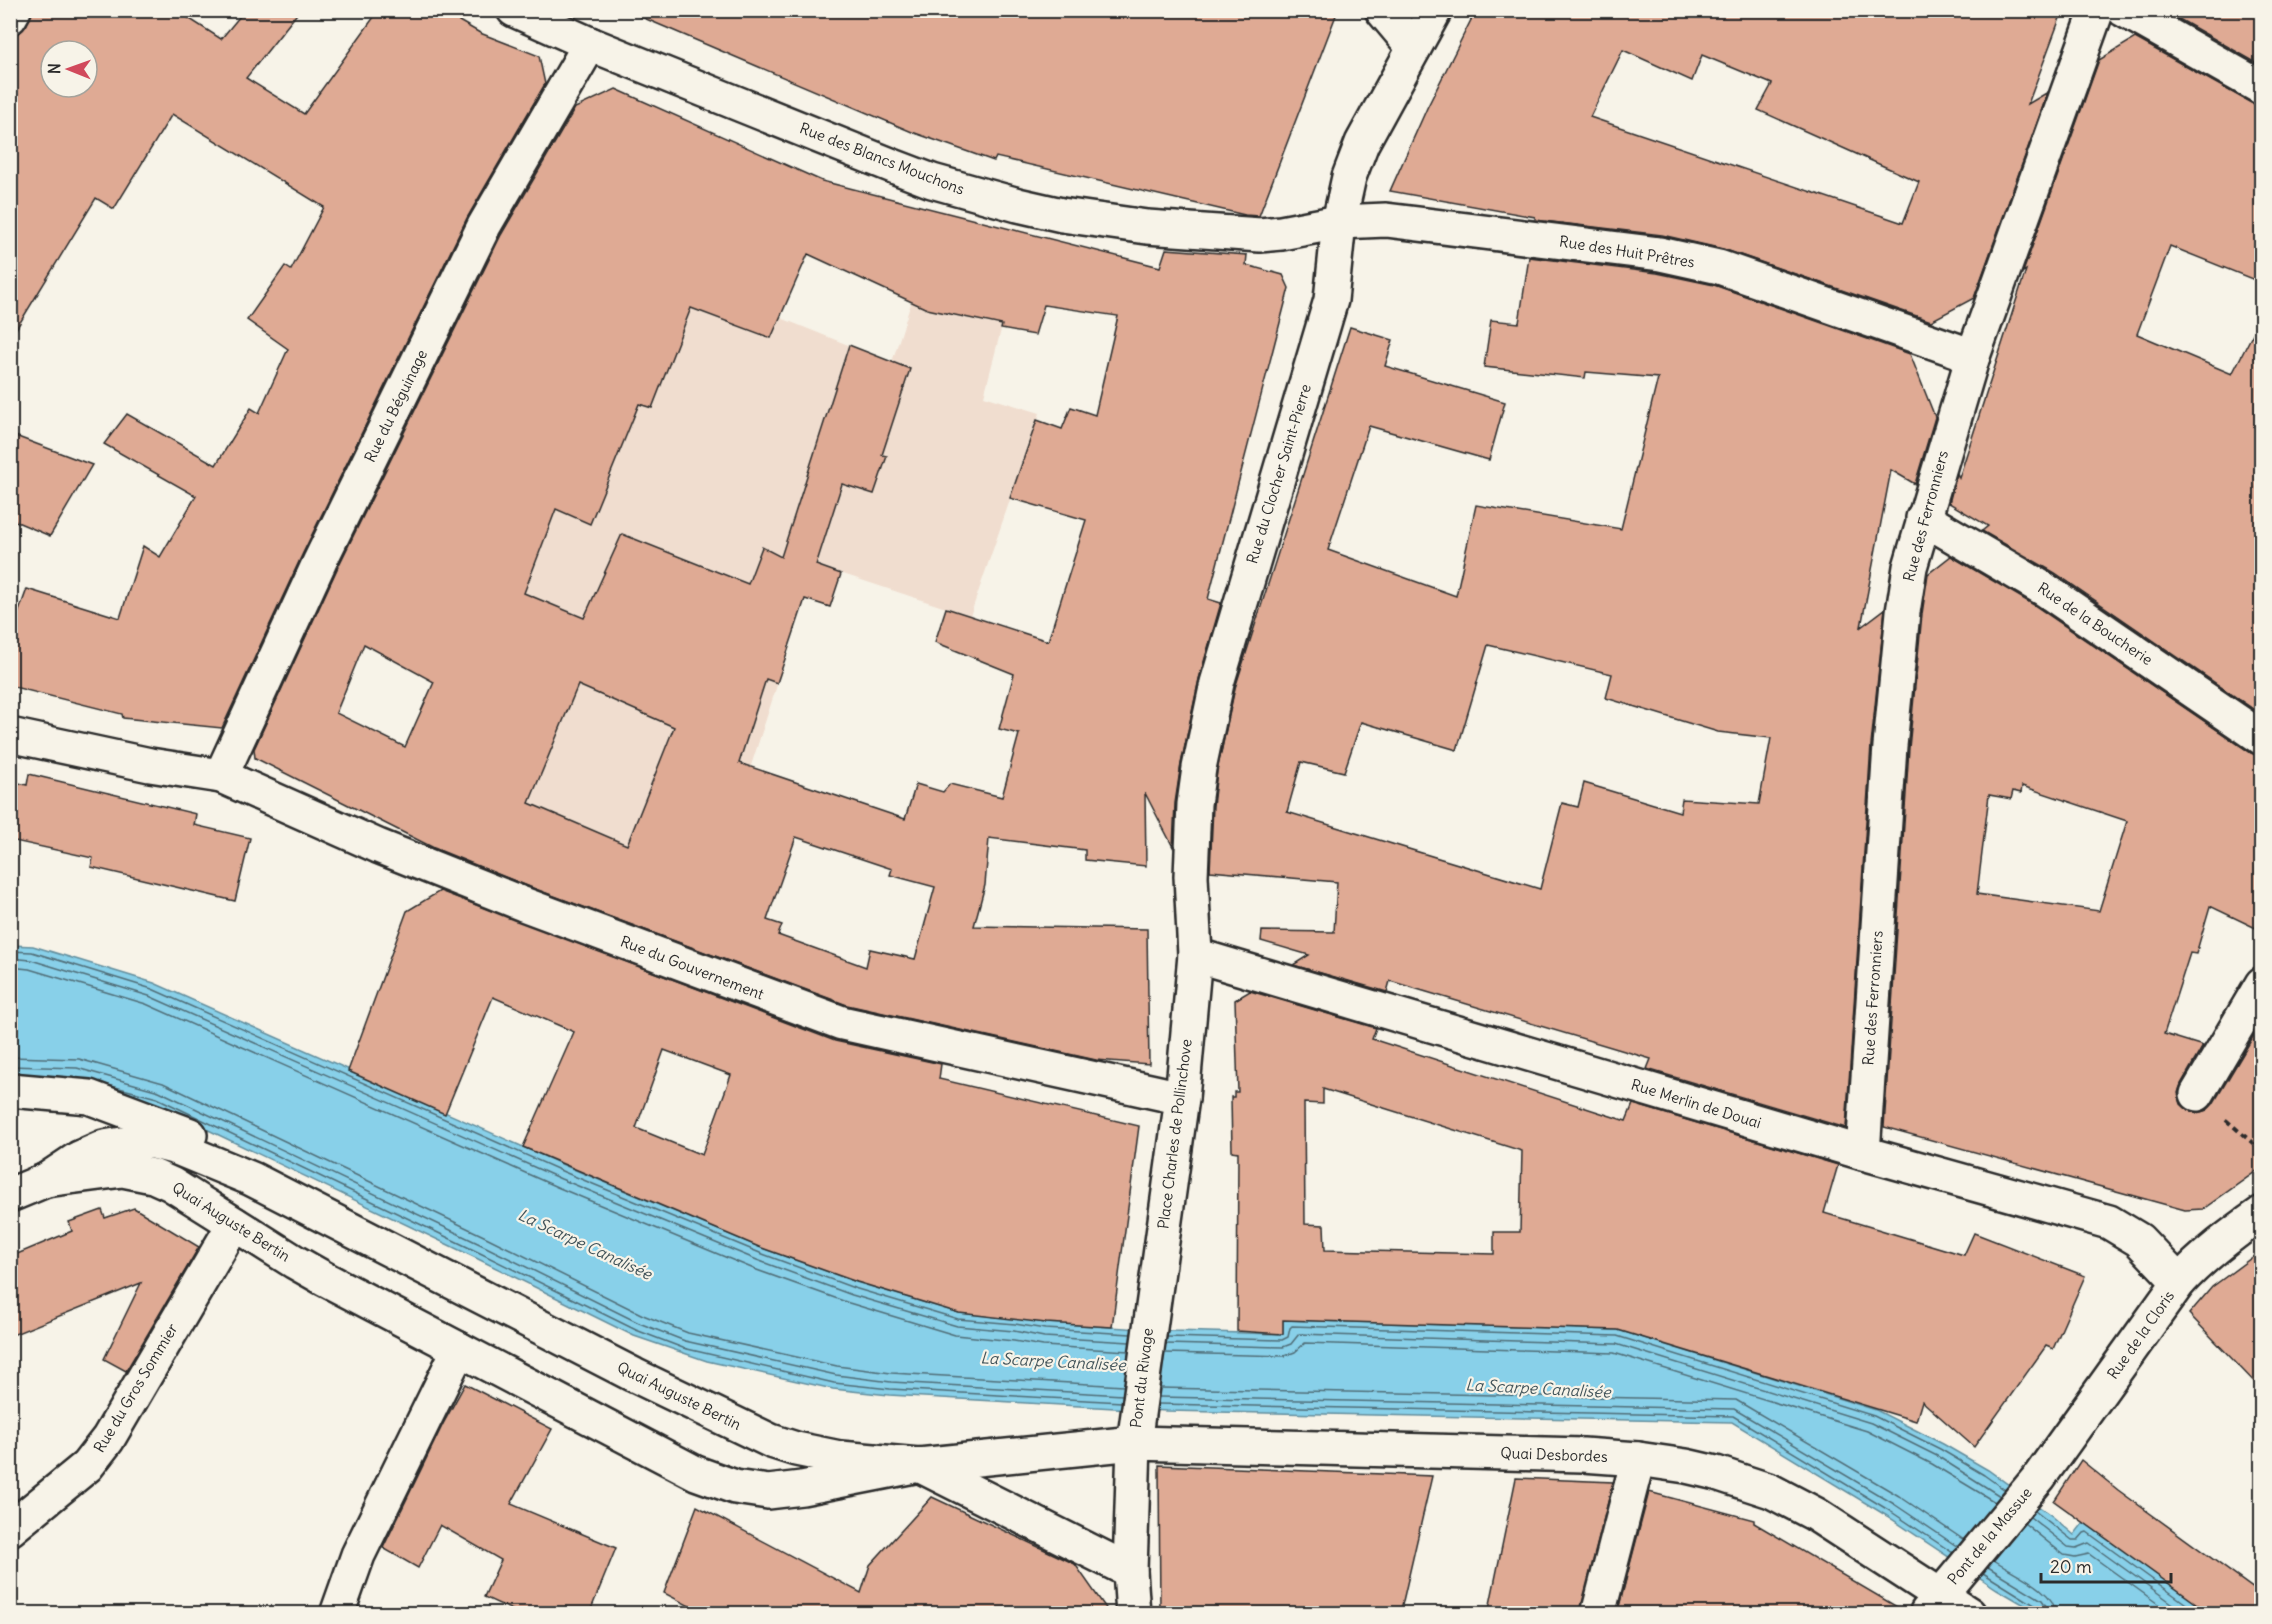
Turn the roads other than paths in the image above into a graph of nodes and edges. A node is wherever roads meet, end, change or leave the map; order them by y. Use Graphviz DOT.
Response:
graph roads {
  1 [pos="14,10"];
  2 [pos="514,10"];
  3 [pos="1382,10"];
  4 [pos="1435,10"];
  5 [pos="2097,10"];
  6 [pos="2124,10"];
  7 [pos="10,17"];
  8 [pos="590,44"];
  9 [pos="1414,48"];
  10 [pos="2262,88"];
  11 [pos="1339,222"];
  12 [pos="1973,356"];
  13 [pos="1923,518"];
  14 [pos="10,735"];
  15 [pos="2262,738"];
  16 [pos="221,776"];
  17 [pos="1195,955"];
  18 [pos="2262,984"];
  19 [pos="10,1090"];
  20 [pos="2197,1094"];
  21 [pos="1182,1098"];
  22 [pos="1863,1153"];
  23 [pos="200,1157"];
  24 [pos="46,1180"];
  25 [pos="10,1195"];
  26 [pos="2262,1213"];
  27 [pos="234,1224"];
  28 [pos="2179,1282"];
  29 [pos="1151,1312"];
  30 [pos="459,1349"];
  31 [pos="1135,1433"];
  32 [pos="1638,1459"];
  33 [pos="920,1465"];
  34 [pos="2040,1476"];
  35 [pos="10,1529"];
  36 [pos="1130,1570"];
  37 [pos="1933,1605"];
  38 [pos="337,1614"];
  39 [pos="1133,1614"];
  40 [pos="1598,1614"];
  41 [pos="1969,1614"];
  1 -- 7 [label="street"];
  2 -- 8 [label="street, Rue des Blancs Mouchons"];
  3 -- 9 [label="street"];
  4 -- 9 [label="street, Rue du Clocher Saint-Pierre"];
  5 -- 12 [label="street, Rue des Ferronniers"];
  6 -- 10 [label="street"];
  8 -- 11 [label="street, Rue des Blancs Mouchons"];
  8 -- 16 [label="street, Rue du Béguinage"];
  9 -- 11 [label="street, Rue du Clocher Saint-Pierre"];
  11 -- 12 [label="street, Rue des Huit Prêtres"];
  11 -- 17 [label="street, Rue du Clocher Saint-Pierre"];
  12 -- 13 [label="street, Rue des Ferronniers"];
  13 -- 15 [label="street, Rue de la Boucherie"];
  13 -- 22 [label="street, Rue des Ferronniers"];
  14 -- 16 [label="street, Rue du Gouvernement"];
  16 -- 21 [label="street, Rue du Gouvernement"];
  17 -- 21 [label="street, Place Charles de Pollinchove"];
  17 -- 22 [label="street, Rue Merlin de Douai"];
  18 -- 20 [label="street"];
  19 -- 23 [label="street"];
  21 -- 29 [label="street, Place Charles de Pollinchove"];
  22 -- 28 [label="street, Rue Merlin de Douai"];
  23 -- 24 [label="street, Quai Auguste Bertin"];
  23 -- 33 [label="street, Quai Auguste Bertin"];
  24 -- 25 [label="street"];
  24 -- 27 [label="street, Quai Auguste Bertin"];
  26 -- 28 [label="street, Rue de la Cloris"];
  27 -- 30 [label="street, Quai Auguste Bertin"];
  27 -- 35 [label="street, Rue du Gros Sommier"];
  28 -- 34 [label="street, Rue de la Cloris"];
  29 -- 31 [label="street, Pont du Rivage"];
  30 -- 33 [label="street, Quai Auguste Bertin"];
  30 -- 38 [label="street"];
  31 -- 32 [label="street, Quai Desbordes"];
  31 -- 33 [label="street, Quai Auguste Bertin"];
  31 -- 36 [label="street, Pont du Rivage"];
  32 -- 37 [label="street, Quai Desbordes"];
  32 -- 40 [label="street"];
  33 -- 36 [label="street, Quai Auguste Bertin"];
  34 -- 37 [label="street, Pont de la Massue"];
  36 -- 39 [label="street, Pont du Rivage"];
  37 -- 41 [label="street, Quai Desbordes"];
}
